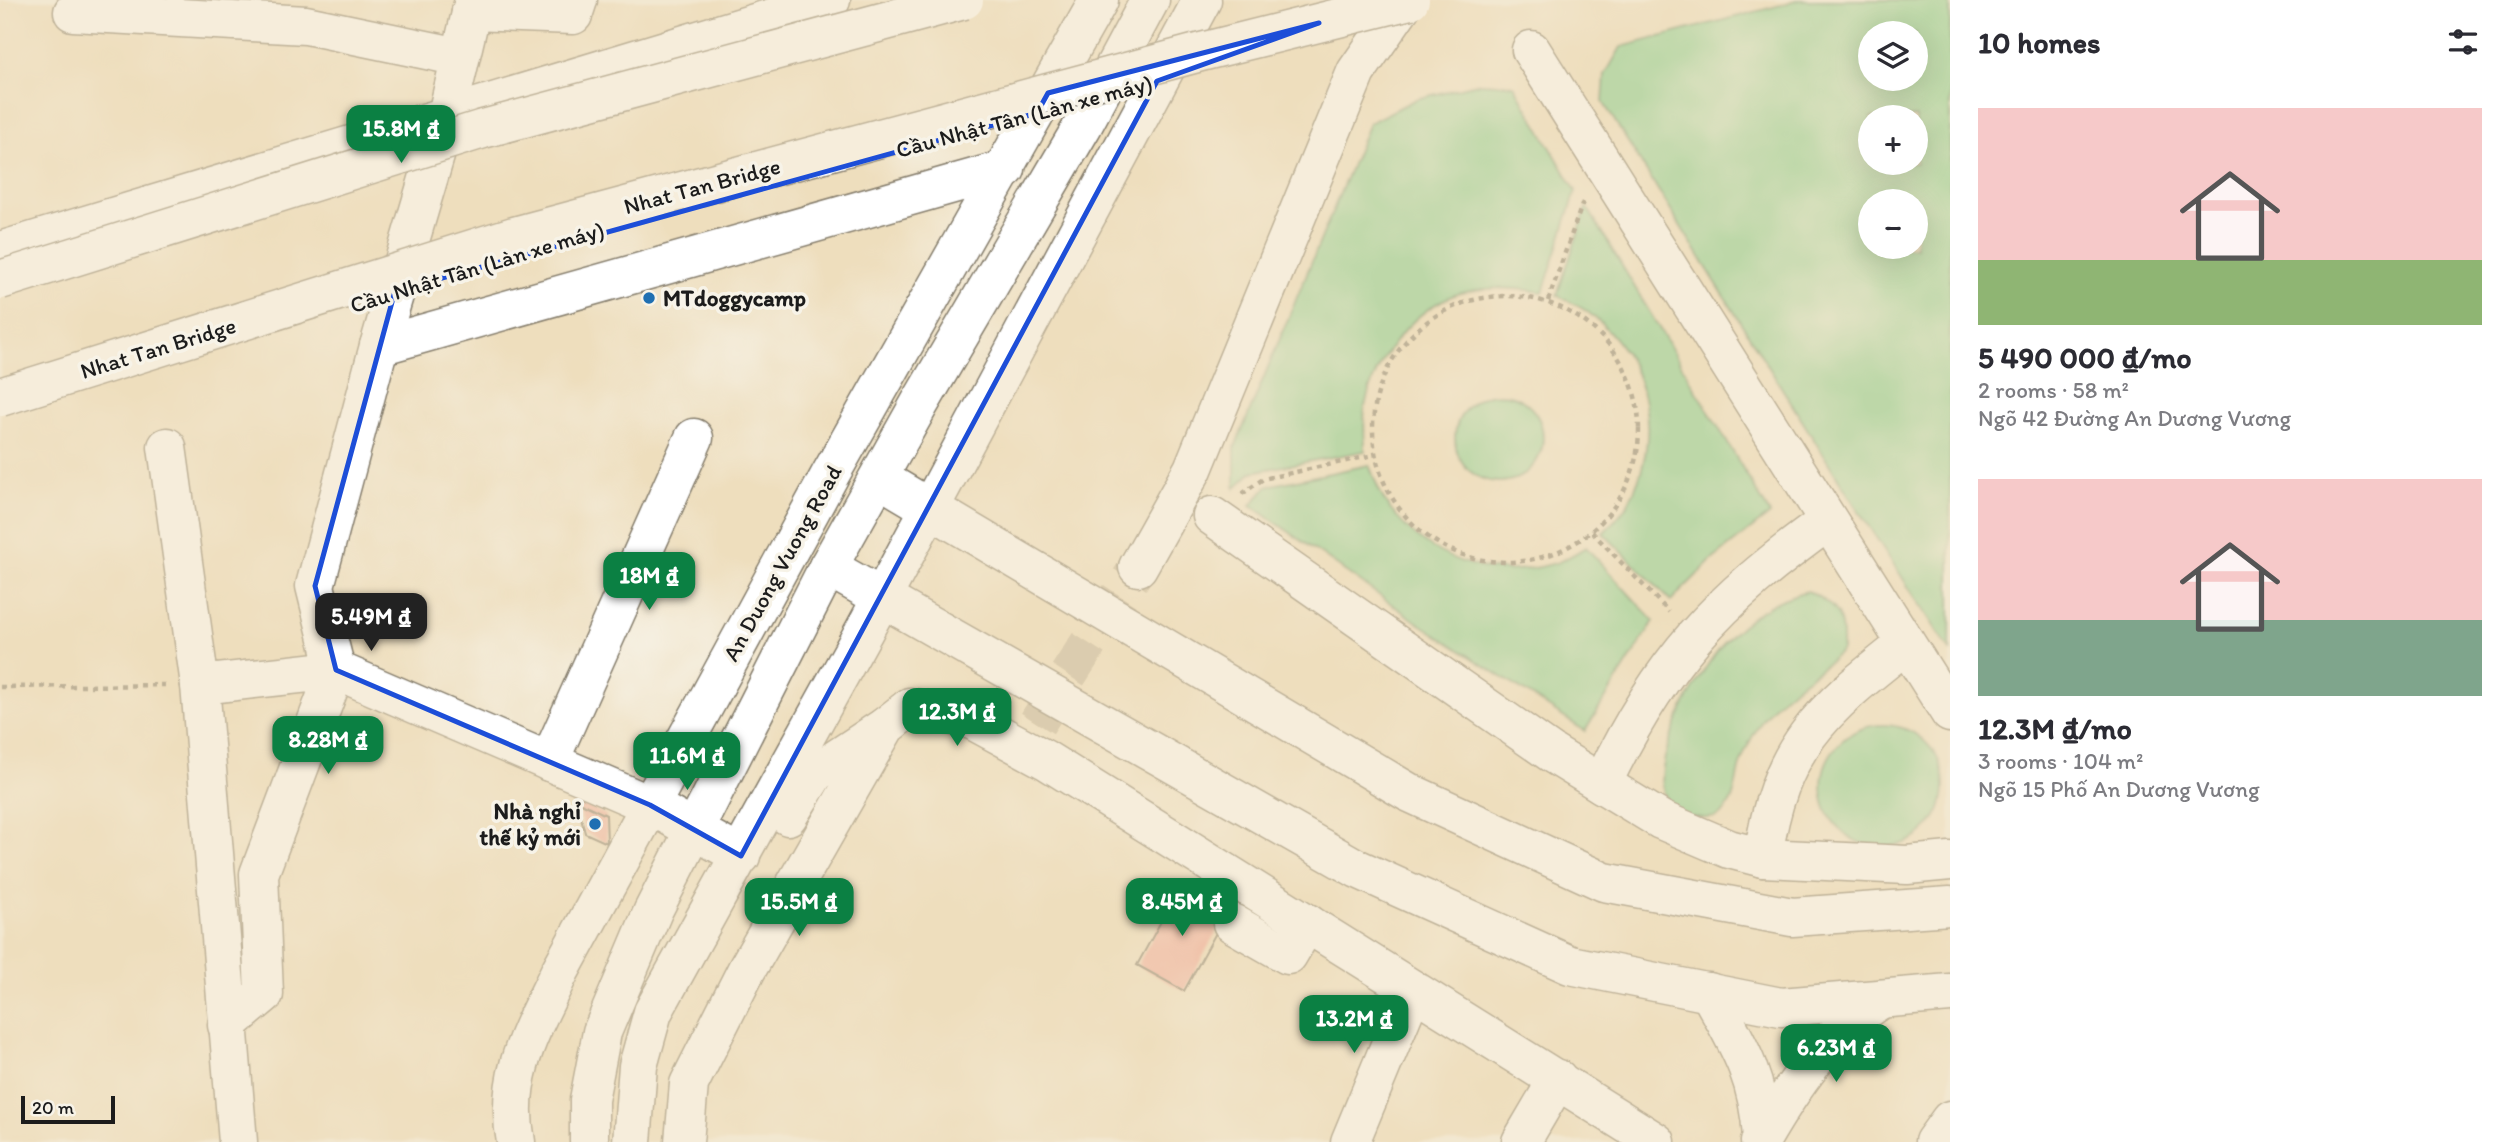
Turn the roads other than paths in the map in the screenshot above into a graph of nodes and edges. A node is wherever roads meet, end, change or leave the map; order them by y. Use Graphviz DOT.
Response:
graph roads {
  1 [pos="578,0"];
  2 [pos="900,0"];
  3 [pos="964,0"];
  4 [pos="1099,0"];
  5 [pos="1150,0"];
  6 [pos="1202,0"];
  7 [pos="1408,0"];
  8 [pos="819,1"];
  9 [pos="473,5"];
  10 [pos="73,12"];
  11 [pos="1320,23"];
  12 [pos="1531,50"];
  13 [pos="460,57"];
  14 [pos="447,115"];
  15 [pos="1006,169"];
  16 [pos="0,251"];
  17 [pos="0,262"];
  18 [pos="0,280"];
  19 [pos="379,346"];
  20 [pos="0,397"];
  21 [pos="0,414"];
  22 [pos="694,438"];
  23 [pos="167,447"];
  24 [pos="879,478"];
  25 [pos="929,505"];
  26 [pos="1212,516"];
  27 [pos="1827,522"];
  28 [pos="828,567"];
  29 [pos="1138,567"];
  30 [pos="881,597"];
  31 [pos="1905,645"];
  32 [pos="336,670"];
  33 [pos="200,685"];
  34 [pos="1950,713"];
  35 [pos="886,726"];
  36 [pos="549,762"];
  37 [pos="1602,784"];
  38 [pos="650,805"];
  39 [pos="694,830"];
  40 [pos="741,856"];
  41 [pos="1763,858"];
  42 [pos="1950,861"];
  43 [pos="1907,865"];
  44 [pos="1950,906"];
  45 [pos="1906,909"];
  46 [pos="1232,923"];
  47 [pos="1307,923"];
  48 [pos="1413,990"];
  49 [pos="1709,992"];
  50 [pos="1950,993"];
  51 [pos="1881,999"];
  52 [pos="228,1025"];
  53 [pos="1558,1079"];
  54 [pos="1950,1120"];
  55 [pos="1761,1140"];
  56 [pos="238,1142"];
  57 [pos="516,1142"];
  58 [pos="589,1142"];
  59 [pos="632,1142"];
  60 [pos="684,1142"];
  61 [pos="1350,1142"];
  62 [pos="1521,1142"];
  63 [pos="1656,1142"];
  64 [pos="1934,1142"];
  1 -- 9 [label="main road"];
  2 -- 17 [label="main road"];
  3 -- 18 [label="main road, bridge"];
  4 -- 15 [label="main road, An Duong Vuong Road"];
  5 -- 24 [label="main road, An Duong Vuong Road"];
  6 -- 25 [label="main road"];
  7 -- 11 [label="main road, Nhat Tan Bridge, bridge"];
  7 -- 29 [label="main road"];
  8 -- 14 [label="main road"];
  9 -- 13 [label="main road"];
  10 -- 13 [label="main road"];
  11 -- 20 [label="main road, Nhat Tan Bridge, bridge"];
  11 -- 21 [label="main road, Cầu Nhật Tân (Làn xe máy), bridge"];
  12 -- 27 [label="main road"];
  13 -- 14 [label="main road"];
  14 -- 16 [label="main road"];
  14 -- 19 [label="main road"];
  15 -- 19 [label="main road"];
  15 -- 38 [label="main road, An Duong Vuong Road"];
  19 -- 32 [label="main road"];
  22 -- 36 [label="main road"];
  23 -- 33 [label="main road"];
  24 -- 25 [label="main road"];
  24 -- 28 [label="main road, An Duong Vuong Road"];
  25 -- 30 [label="main road"];
  25 -- 45 [label="main road"];
  26 -- 37 [label="main road"];
  27 -- 31 [label="main road"];
  27 -- 37 [label="main road"];
  28 -- 30 [label="main road"];
  28 -- 39 [label="main road, An Duong Vuong Road"];
  30 -- 40 [label="main road"];
  30 -- 49 [label="main road"];
  31 -- 34 [label="main road"];
  31 -- 41 [label="main road"];
  32 -- 33 [label="main road"];
  32 -- 36 [label="main road"];
  32 -- 52 [label="main road"];
  33 -- 52 [label="main road"];
  35 -- 40 [label="main road"];
  35 -- 47 [label="main road"];
  35 -- 60 [label="main road"];
  36 -- 38 [label="main road"];
  37 -- 41 [label="main road"];
  38 -- 39 [label="main road"];
  38 -- 57 [label="main road, An Duong Vuong Road"];
  39 -- 40 [label="main road"];
  39 -- 58 [label="main road, An Duong Vuong Road"];
  40 -- 59 [label="main road"];
  41 -- 43 [label="main road"];
  42 -- 43 [label="main road"];
  43 -- 45 [label="main road"];
  44 -- 45 [label="main road"];
  46 -- 47 [label="main road"];
  47 -- 48 [label="main road"];
  48 -- 53 [label="main road"];
  48 -- 61 [label="main road"];
  49 -- 51 [label="main road"];
  49 -- 55 [label="main road"];
  50 -- 51 [label="main road"];
  51 -- 55 [label="main road"];
  52 -- 56 [label="main road"];
  53 -- 62 [label="main road"];
  53 -- 63 [label="main road"];
  54 -- 64 [label="main road"];
}
